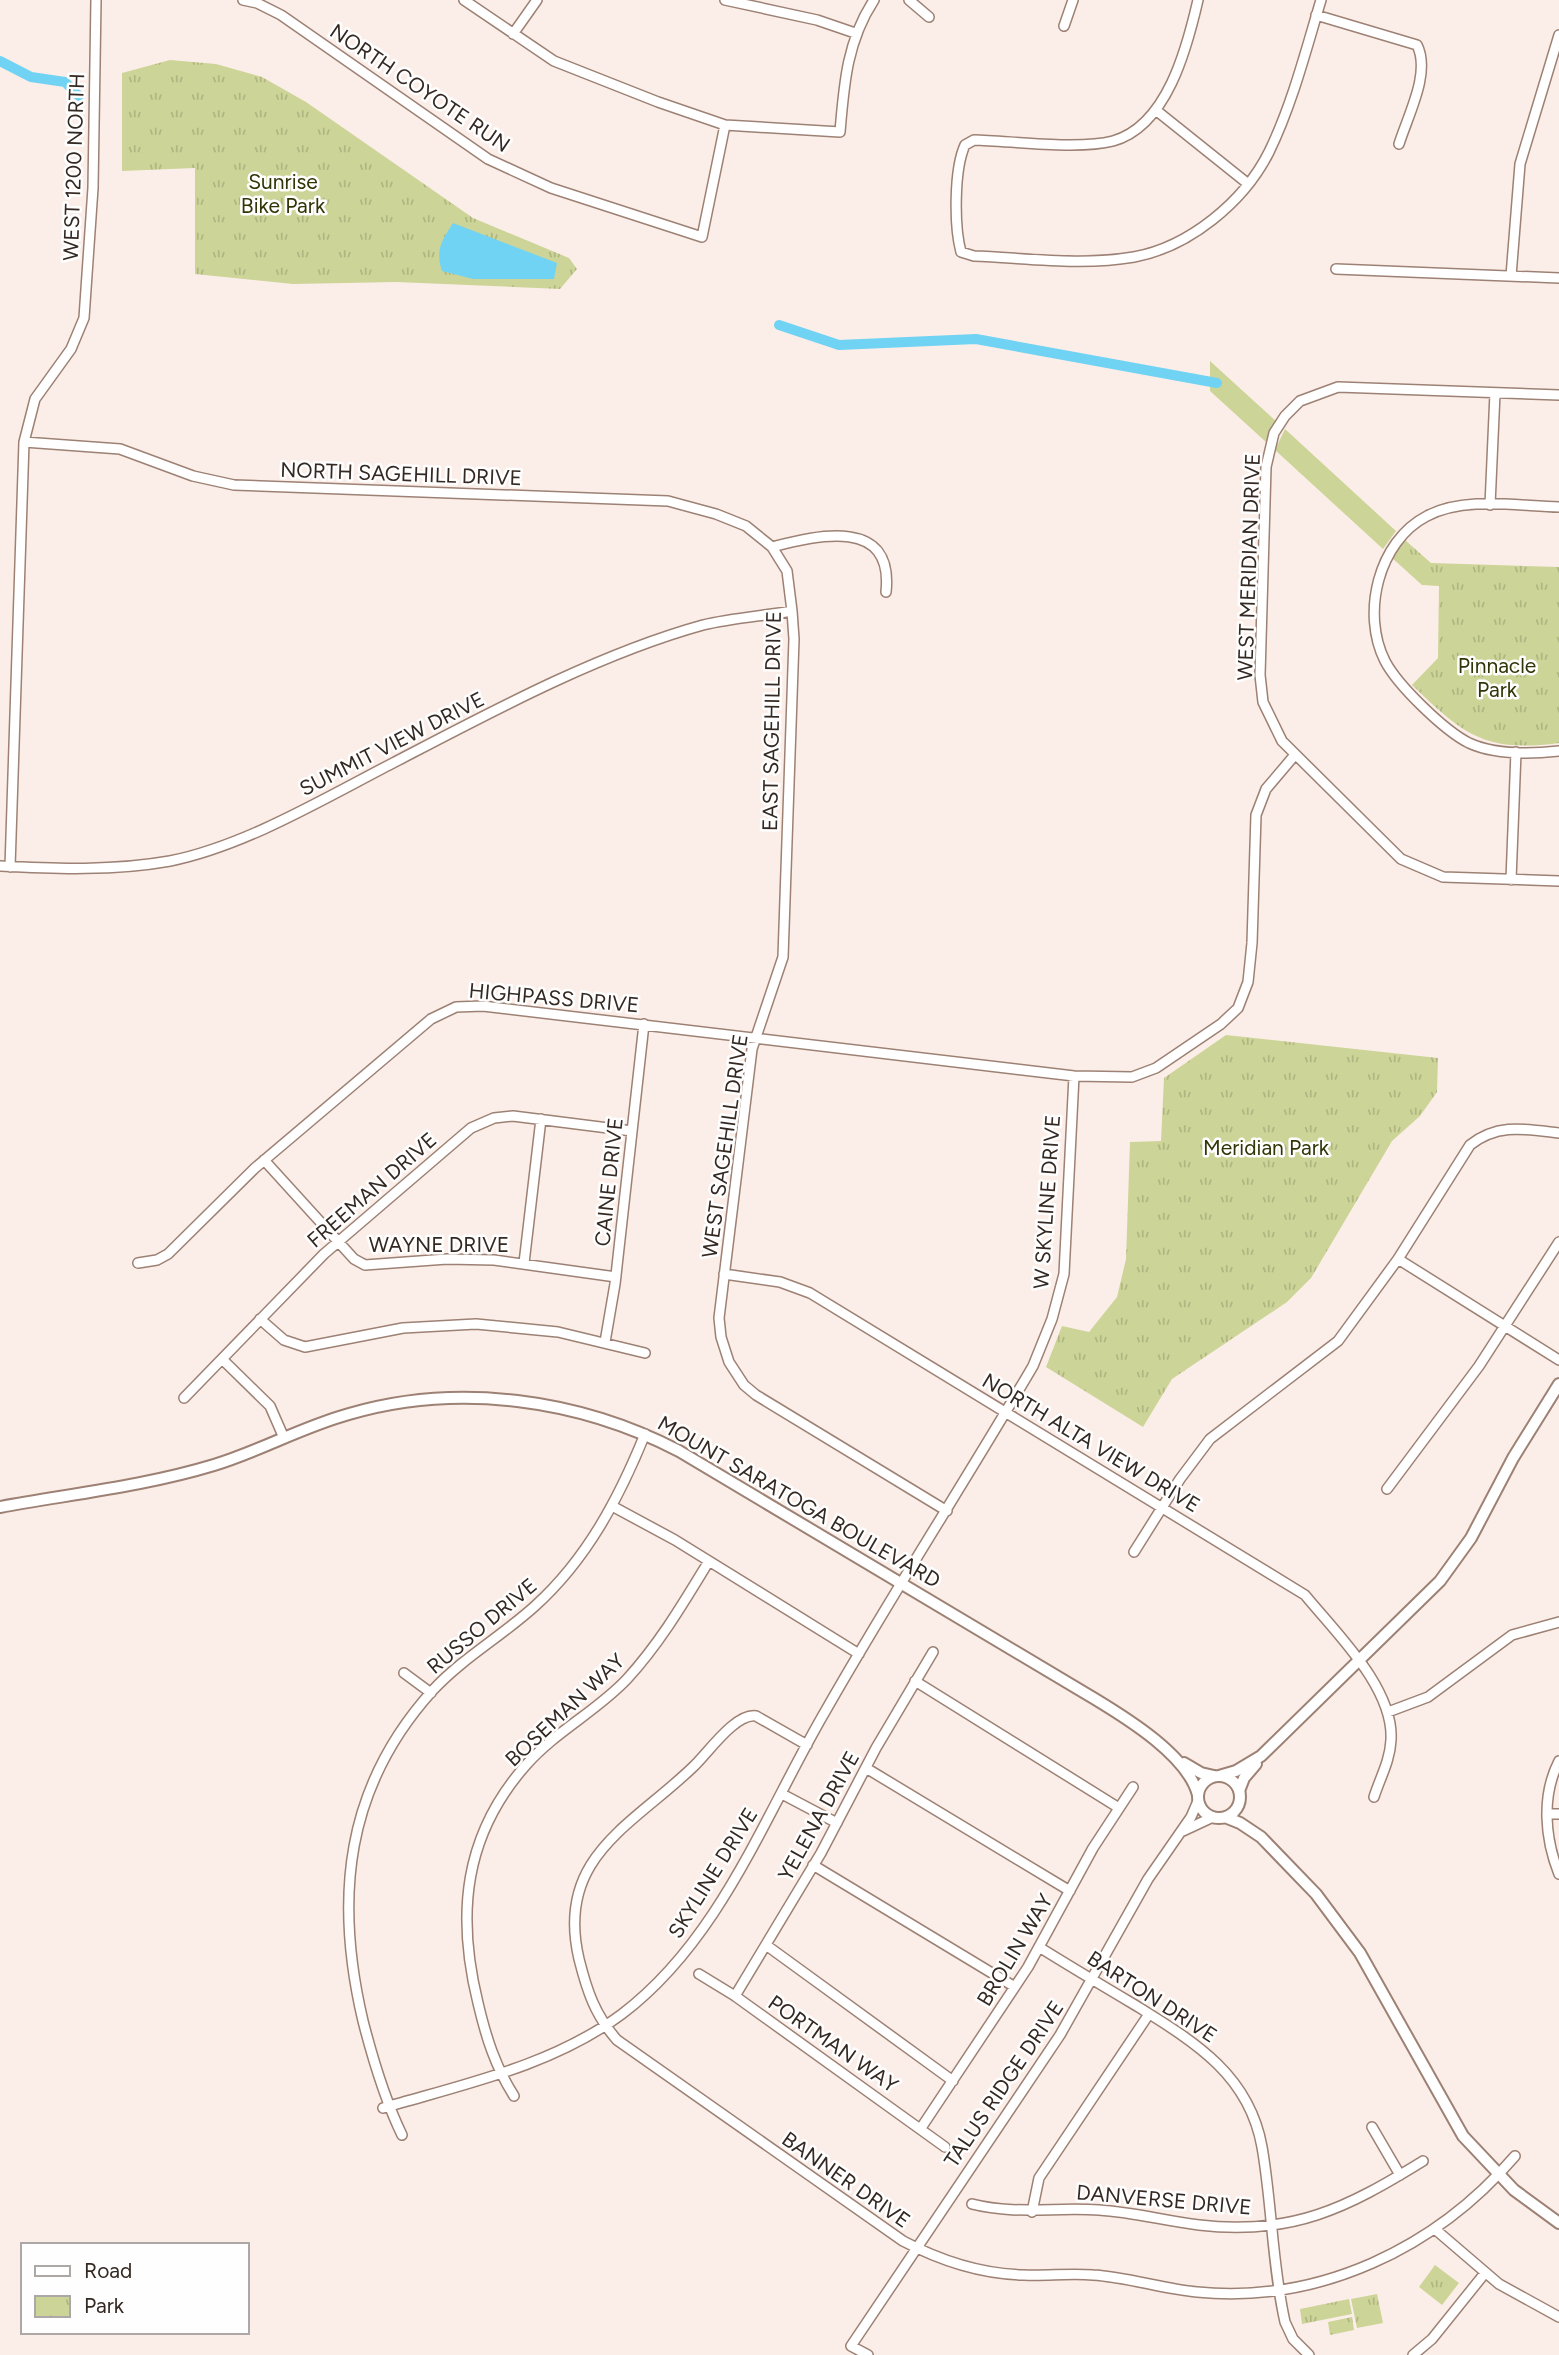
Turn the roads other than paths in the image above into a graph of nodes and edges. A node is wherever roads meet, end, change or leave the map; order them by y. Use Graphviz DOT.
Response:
graph roads {
  1 [pos="96,0"];
  2 [pos="243,0"];
  3 [pos="464,0"];
  4 [pos="537,0"];
  5 [pos="725,0"];
  6 [pos="909,0"];
  7 [pos="1073,0"];
  8 [pos="1198,0"];
  9 [pos="1321,0"];
  10 [pos="873,1"];
  11 [pos="1316,15"];
  12 [pos="929,17"];
  13 [pos="1064,26"];
  14 [pos="855,33"];
  15 [pos="513,34"];
  16 [pos="1559,35"];
  17 [pos="1157,111"];
  18 [pos="725,125"];
  19 [pos="1399,144"];
  20 [pos="1247,183"];
  21 [pos="1336,269"];
  22 [pos="1511,276"];
  23 [pos="1559,278"];
  24 [pos="1495,393"];
  25 [pos="1559,395"];
  26 [pos="24,442"];
  27 [pos="1490,505"];
  28 [pos="1559,507"];
  29 [pos="772,547"];
  30 [pos="886,592"];
  31 [pos="792,611"];
  32 [pos="1559,751"];
  33 [pos="1516,752"];
  34 [pos="1294,756"];
  35 [pos="5,867"];
  36 [pos="1511,880"];
  37 [pos="1559,881"];
  38 [pos="786,900"];
  39 [pos="644,1024"];
  40 [pos="755,1037"];
  41 [pos="1074,1076"];
  42 [pos="541,1119"];
  43 [pos="632,1131"];
  44 [pos="1559,1133"];
  45 [pos="264,1160"];
  46 [pos="338,1241"];
  47 [pos="1559,1242"];
  48 [pos="1398,1259"];
  49 [pos="138,1263"];
  50 [pos="524,1263"];
  51 [pos="724,1274"];
  52 [pos="616,1276"];
  53 [pos="260,1320"];
  54 [pos="1506,1324"];
  55 [pos="605,1342"];
  56 [pos="645,1353"];
  57 [pos="222,1359"];
  58 [pos="1559,1360"];
  59 [pos="1559,1384"];
  60 [pos="184,1398"];
  61 [pos="1006,1412"];
  62 [pos="645,1434"];
  63 [pos="284,1438"];
  64 [pos="1387,1489"];
  65 [pos="612,1506"];
  66 [pos="1162,1506"];
  67 [pos="0,1507"];
  68 [pos="947,1511"];
  69 [pos="1134,1552"];
  70 [pos="709,1561"];
  71 [pos="902,1584"];
  72 [pos="1559,1622"];
  73 [pos="933,1652"];
  74 [pos="859,1654"];
  75 [pos="1359,1661"];
  76 [pos="404,1673"];
  77 [pos="915,1681"];
  78 [pos="431,1693"];
  79 [pos="1388,1712"];
  80 [pos="807,1745"];
  81 [pos="1261,1756"];
  82 [pos="1175,1758"];
  83 [pos="1559,1761"];
  84 [pos="866,1768"];
  85 [pos="1216,1776"];
  86 [pos="1133,1787"];
  87 [pos="782,1794"];
  88 [pos="1239,1796"];
  89 [pos="1374,1797"];
  90 [pos="1198,1798"];
  91 [pos="1119,1808"];
  92 [pos="1547,1814"];
  93 [pos="1559,1814"];
  94 [pos="1219,1817"];
  95 [pos="837,1823"];
  96 [pos="1177,1836"];
  97 [pos="1261,1837"];
  98 [pos="813,1865"];
  99 [pos="1559,1874"];
  100 [pos="1070,1891"];
  101 [pos="766,1945"];
  102 [pos="1040,1947"];
  103 [pos="699,1974"];
  104 [pos="1094,1980"];
  105 [pos="1015,1987"];
  106 [pos="735,1996"];
  107 [pos="1149,2014"];
  108 [pos="605,2025"];
  109 [pos="500,2073"];
  110 [pos="953,2081"];
  111 [pos="514,2096"];
  112 [pos="386,2107"];
  113 [pos="1372,2127"];
  114 [pos="921,2128"];
  115 [pos="402,2135"];
  116 [pos="945,2147"];
  117 [pos="1515,2156"];
  118 [pos="1423,2161"];
  119 [pos="1400,2175"];
  120 [pos="1498,2176"];
  121 [pos="972,2204"];
  122 [pos="1032,2212"];
  123 [pos="1559,2223"];
  124 [pos="1272,2225"];
  125 [pos="1436,2230"];
  126 [pos="917,2249"];
  127 [pos="1485,2273"];
  128 [pos="1280,2290"];
  129 [pos="1559,2317"];
  130 [pos="867,2355"];
  131 [pos="1309,2355"];
  132 [pos="1413,2355"];
  1 -- 26 [label="street, WEST 1200 NORTH"];
  2 -- 18 [label="street, NORTH COYOTE RUN"];
  3 -- 15 [label="street"];
  4 -- 15 [label="street"];
  5 -- 14 [label="street"];
  6 -- 12 [label="street"];
  7 -- 13 [label="street"];
  8 -- 17 [label="street"];
  9 -- 11 [label="street"];
  10 -- 14 [label="street"];
  11 -- 19 [label="street"];
  11 -- 20 [label="street"];
  14 -- 18 [label="street"];
  15 -- 18 [label="street"];
  16 -- 22 [label="street"];
  17 -- 20 [label="street"];
  17 -- 20 [label="street"];
  21 -- 22 [label="street"];
  22 -- 23 [label="street"];
  24 -- 25 [label="street"];
  24 -- 27 [label="street"];
  24 -- 34 [label="street, WEST MERIDIAN DRIVE"];
  26 -- 29 [label="street, NORTH SAGEHILL DRIVE"];
  26 -- 35 [label="street"];
  27 -- 28 [label="street"];
  27 -- 33 [label="street"];
  29 -- 30 [label="street"];
  29 -- 31 [label="street, EAST SAGEHILL DRIVE"];
  31 -- 35 [label="street, SUMMIT VIEW DRIVE"];
  31 -- 38 [label="street, EAST SAGEHILL DRIVE"];
  32 -- 33 [label="street"];
  33 -- 36 [label="street"];
  34 -- 36 [label="street, WEST MERIDIAN DRIVE"];
  34 -- 41 [label="street, HIGHPASS DRIVE"];
  36 -- 37 [label="street, WEST MERIDIAN DRIVE"];
  38 -- 40 [label="street, WEST SAGEHILL DRIVE"];
  39 -- 40 [label="street, HIGHPASS DRIVE"];
  39 -- 43 [label="street, CAINE DRIVE"];
  39 -- 45 [label="street, HIGHPASS DRIVE"];
  40 -- 41 [label="street, HIGHPASS DRIVE"];
  40 -- 51 [label="street, WEST SAGEHILL DRIVE"];
  41 -- 61 [label="street, W SKYLINE DRIVE"];
  42 -- 43 [label="street, FREEMAN DRIVE"];
  42 -- 46 [label="street, FREEMAN DRIVE"];
  42 -- 50 [label="street"];
  43 -- 52 [label="street, CAINE DRIVE"];
  44 -- 48 [label="street"];
  45 -- 46 [label="street, WAYNE DRIVE"];
  45 -- 49 [label="street, HIGHPASS DRIVE"];
  46 -- 50 [label="street, WAYNE DRIVE"];
  46 -- 53 [label="street, FREEMAN DRIVE"];
  47 -- 54 [label="street"];
  48 -- 54 [label="street"];
  48 -- 66 [label="street"];
  50 -- 52 [label="street, WAYNE DRIVE"];
  51 -- 61 [label="street, NORTH ALTA VIEW DRIVE"];
  51 -- 68 [label="street"];
  52 -- 55 [label="street, CAINE DRIVE"];
  53 -- 55 [label="street"];
  53 -- 57 [label="street, FREEMAN DRIVE"];
  54 -- 58 [label="street"];
  54 -- 64 [label="street"];
  55 -- 56 [label="street"];
  57 -- 60 [label="street, FREEMAN DRIVE"];
  57 -- 63 [label="street"];
  59 -- 75 [label="street"];
  61 -- 66 [label="street, NORTH ALTA VIEW DRIVE"];
  61 -- 68 [label="street, W SKYLINE DRIVE"];
  62 -- 63 [label="street, MOUNT SARATOGA BOULEVARD"];
  62 -- 65 [label="street, RUSSO DRIVE"];
  62 -- 71 [label="street, MOUNT SARATOGA BOULEVARD"];
  63 -- 67 [label="street, MOUNT SARATOGA BOULEVARD"];
  65 -- 70 [label="street"];
  65 -- 78 [label="street, RUSSO DRIVE"];
  66 -- 69 [label="street"];
  66 -- 75 [label="street, NORTH ALTA VIEW DRIVE"];
  68 -- 71 [label="street, W SKYLINE DRIVE"];
  70 -- 74 [label="street"];
  70 -- 109 [label="street, BOSEMAN WAY"];
  71 -- 74 [label="street, SKYLINE DRIVE"];
  71 -- 82 [label="street, MOUNT SARATOGA BOULEVARD"];
  72 -- 79 [label="street"];
  73 -- 77 [label="street, YELENA DRIVE"];
  74 -- 80 [label="street, SKYLINE DRIVE"];
  75 -- 79 [label="street, NORTH ALTA VIEW DRIVE"];
  75 -- 81 [label="street"];
  76 -- 78 [label="street"];
  77 -- 84 [label="street, YELENA DRIVE"];
  77 -- 91 [label="street"];
  78 -- 112 [label="street, RUSSO DRIVE"];
  79 -- 89 [label="street"];
  80 -- 87 [label="street, SKYLINE DRIVE"];
  80 -- 108 [label="street, BANNER DRIVE"];
  81 -- 85 [label="street"];
  81 -- 88 [label="street"];
  82 -- 85 [label="street, MOUNT SARATOGA BOULEVARD"];
  82 -- 90 [label="street, MOUNT SARATOGA BOULEVARD"];
  83 -- 92 [label="street"];
  84 -- 95 [label="street, YELENA DRIVE"];
  84 -- 100 [label="street"];
  85 -- 88 [label="street"];
  85 -- 90 [label="street"];
  86 -- 91 [label="street, BROLIN WAY"];
  87 -- 95 [label="street"];
  87 -- 108 [label="street, SKYLINE DRIVE"];
  88 -- 94 [label="street"];
  88 -- 97 [label="street"];
  90 -- 94 [label="street"];
  90 -- 96 [label="street, TALUS RIDGE DRIVE"];
  91 -- 100 [label="street, BROLIN WAY"];
  92 -- 93 [label="street"];
  92 -- 99 [label="street"];
  94 -- 96 [label="street, TALUS RIDGE DRIVE"];
  94 -- 97 [label="street"];
  95 -- 98 [label="street, YELENA DRIVE"];
  96 -- 104 [label="street, TALUS RIDGE DRIVE"];
  97 -- 120 [label="street"];
  98 -- 101 [label="street, YELENA DRIVE"];
  98 -- 105 [label="street"];
  100 -- 102 [label="street, BROLIN WAY"];
  101 -- 106 [label="street, YELENA DRIVE"];
  101 -- 110 [label="street"];
  102 -- 104 [label="street, BARTON DRIVE"];
  102 -- 105 [label="street, BROLIN WAY"];
  103 -- 106 [label="street, PORTMAN WAY"];
  104 -- 107 [label="street, BARTON DRIVE"];
  104 -- 126 [label="street, TALUS RIDGE DRIVE"];
  105 -- 110 [label="street, BROLIN WAY"];
  106 -- 114 [label="street, PORTMAN WAY"];
  107 -- 122 [label="street"];
  107 -- 124 [label="street, BARTON DRIVE"];
  108 -- 109 [label="street, SKYLINE DRIVE"];
  108 -- 126 [label="street, BANNER DRIVE"];
  109 -- 111 [label="street, BOSEMAN WAY"];
  109 -- 112 [label="street, SKYLINE DRIVE"];
  110 -- 114 [label="street, BROLIN WAY"];
  112 -- 115 [label="street, RUSSO DRIVE"];
  113 -- 119 [label="street"];
  114 -- 116 [label="street, PORTMAN WAY"];
  117 -- 120 [label="street, BANNER DRIVE"];
  118 -- 119 [label="street, DANVERSE DRIVE"];
  119 -- 124 [label="street, DANVERSE DRIVE"];
  120 -- 123 [label="street"];
  120 -- 125 [label="street, BANNER DRIVE"];
  121 -- 122 [label="street, DANVERSE DRIVE"];
  122 -- 124 [label="street, DANVERSE DRIVE"];
  124 -- 128 [label="street, BARTON DRIVE"];
  125 -- 127 [label="street"];
  125 -- 128 [label="street, BANNER DRIVE"];
  126 -- 128 [label="street, BANNER DRIVE"];
  126 -- 130 [label="street, TALUS RIDGE DRIVE"];
  127 -- 129 [label="street"];
  127 -- 132 [label="street"];
  128 -- 131 [label="street, BARTON DRIVE"];
}
